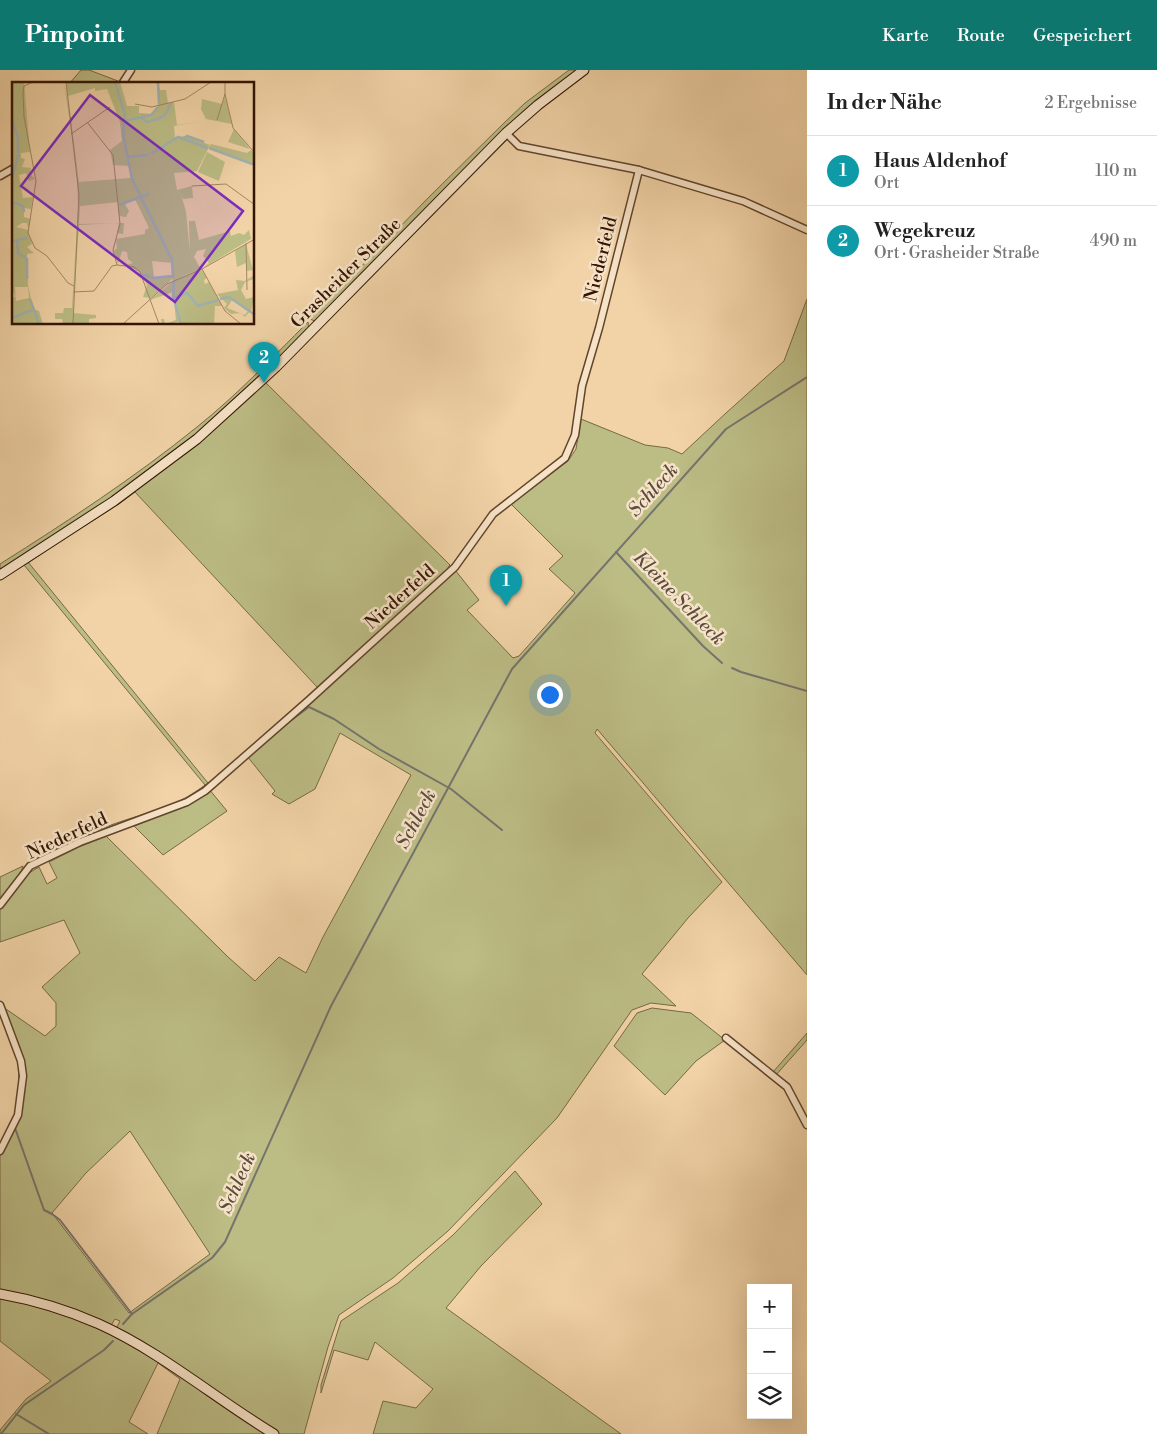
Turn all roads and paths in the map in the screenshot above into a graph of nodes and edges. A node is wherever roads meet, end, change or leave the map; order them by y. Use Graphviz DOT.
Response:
graph roads {
  1 [pos="131,70"];
  2 [pos="584,70"];
  3 [pos="123,82"];
  4 [pos="506,133"];
  5 [pos="12,169"];
  6 [pos="639,170"];
  7 [pos="0,176"];
  8 [pos="807,230"];
  9 [pos="0,575"];
  10 [pos="0,905"];
  11 [pos="0,1005"];
  12 [pos="726,1038"];
  13 [pos="807,1125"];
  14 [pos="0,1151"];
  15 [pos="0,1294"];
  16 [pos="274,1434"];
  1 -- 3 [label="street"];
  2 -- 4 [label="street, Grasheider Straße"];
  4 -- 6 [label="street"];
  4 -- 9 [label="street, Grasheider Straße"];
  5 -- 7 [label="street"];
  6 -- 8 [label="street"];
  6 -- 10 [label="street, Niederfeld"];
  11 -- 14 [label="street"];
  12 -- 13 [label="street"];
  15 -- 16 [label="street"];
}
